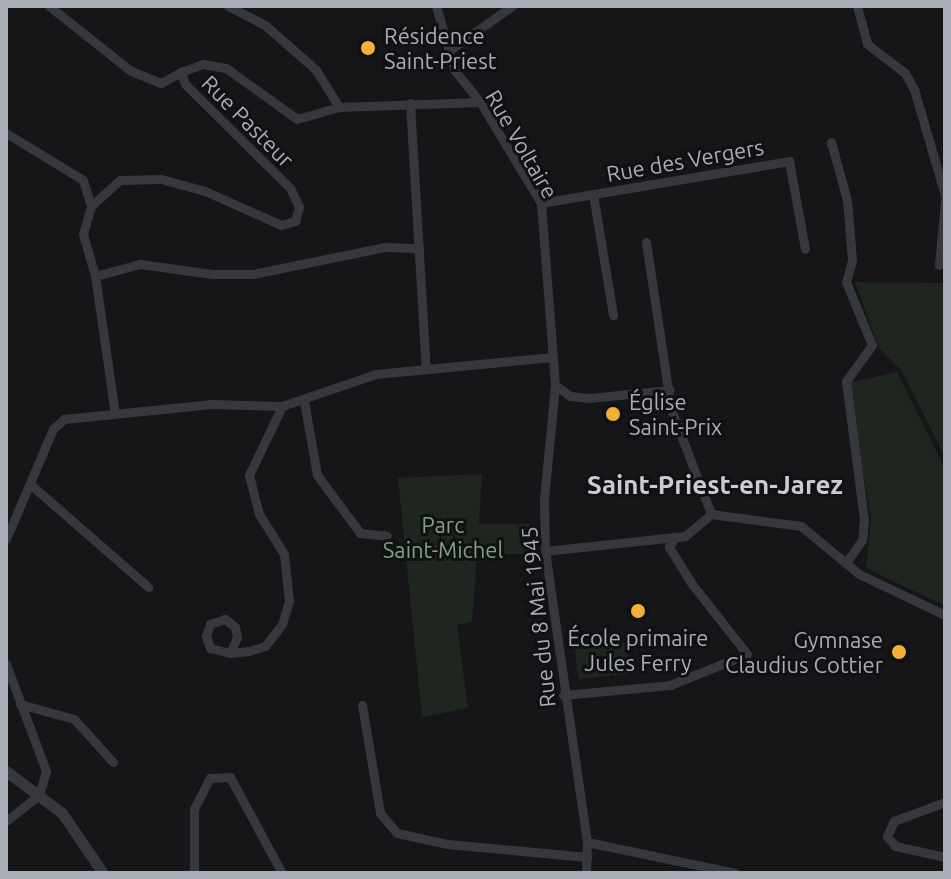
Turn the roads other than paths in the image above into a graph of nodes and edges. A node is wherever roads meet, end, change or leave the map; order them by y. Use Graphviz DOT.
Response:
graph roads {
  1 [pos="49,6"];
  2 [pos="228,6"];
  3 [pos="436,6"];
  4 [pos="512,6"];
  5 [pos="857,6"];
  6 [pos="447,52"];
  7 [pos="181,72"];
  8 [pos="480,102"];
  9 [pos="410,103"];
  10 [pos="339,107"];
  11 [pos="6,133"];
  12 [pos="831,142"];
  13 [pos="593,194"];
  14 [pos="945,198"];
  15 [pos="541,203"];
  16 [pos="91,206"];
  17 [pos="646,242"];
  18 [pos="419,248"];
  19 [pos="805,249"];
  20 [pos="939,265"];
  21 [pos="95,276"];
  22 [pos="613,315"];
  23 [pos="553,357"];
  24 [pos="426,369"];
  25 [pos="555,385"];
  26 [pos="670,390"];
  27 [pos="304,401"];
  28 [pos="282,406"];
  29 [pos="115,414"];
  30 [pos="30,484"];
  31 [pos="711,514"];
  32 [pos="387,536"];
  33 [pos="675,537"];
  34 [pos="6,539"];
  35 [pos="545,551"];
  36 [pos="846,563"];
  37 [pos="148,587"];
  38 [pos="945,615"];
  39 [pos="230,653"];
  40 [pos="6,664"];
  41 [pos="563,695"];
  42 [pos="20,704"];
  43 [pos="362,705"];
  44 [pos="113,762"];
  45 [pos="6,771"];
  46 [pos="38,796"];
  47 [pos="945,802"];
  48 [pos="6,821"];
  49 [pos="587,842"];
  50 [pos="83,850"];
  51 [pos="587,857"];
  52 [pos="945,857"];
  53 [pos="94,873"];
  54 [pos="103,873"];
  55 [pos="194,873"];
  56 [pos="282,873"];
  57 [pos="586,873"];
  58 [pos="735,873"];
  1 -- 7 [label="street"];
  2 -- 10 [label="street"];
  3 -- 6 [label="street, Rue Voltaire"];
  4 -- 6 [label="street"];
  5 -- 14 [label="street"];
  6 -- 8 [label="street, Rue Voltaire"];
  7 -- 10 [label="street, Rue Pasteur"];
  7 -- 16 [label="street, Rue Pasteur"];
  8 -- 9 [label="street, Rue Pasteur"];
  8 -- 15 [label="street, Rue Voltaire"];
  9 -- 10 [label="street, Rue Pasteur"];
  9 -- 18 [label="street"];
  11 -- 16 [label="street"];
  12 -- 36 [label="street"];
  13 -- 15 [label="street, Rue des Vergers"];
  13 -- 19 [label="street, Rue des Vergers"];
  13 -- 22 [label="street, Rue des Vergers"];
  14 -- 20 [label="street"];
  15 -- 23 [label="street, Rue Voltaire"];
  16 -- 21 [label="street"];
  17 -- 26 [label="street"];
  18 -- 21 [label="street"];
  18 -- 24 [label="street"];
  21 -- 29 [label="street"];
  23 -- 24 [label="street"];
  23 -- 25 [label="street, Rue du 8 Mai 1945"];
  24 -- 27 [label="street"];
  25 -- 26 [label="street"];
  25 -- 35 [label="street, Rue du 8 Mai 1945"];
  26 -- 31 [label="street"];
  27 -- 28 [label="street"];
  27 -- 32 [label="street"];
  28 -- 29 [label="street"];
  28 -- 39 [label="street"];
  29 -- 30 [label="street"];
  30 -- 34 [label="street"];
  30 -- 37 [label="street"];
  31 -- 33 [label="street"];
  31 -- 36 [label="street"];
  33 -- 35 [label="street"];
  33 -- 41 [label="street"];
  35 -- 41 [label="street, Rue du 8 Mai 1945"];
  36 -- 38 [label="street"];
  40 -- 42 [label="street"];
  41 -- 49 [label="street, Rue du 8 Mai 1945"];
  42 -- 44 [label="street"];
  42 -- 46 [label="street"];
  43 -- 51 [label="street"];
  45 -- 46 [label="street"];
  46 -- 48 [label="street"];
  46 -- 50 [label="street"];
  47 -- 52 [label="street"];
  49 -- 51 [label="street, Rue du 8 Mai 1945"];
  49 -- 58 [label="street"];
  50 -- 53 [label="street"];
  50 -- 54 [label="street"];
  51 -- 57 [label="street, Rue du 8 Mai 1945"];
  55 -- 56 [label="street"];
}
